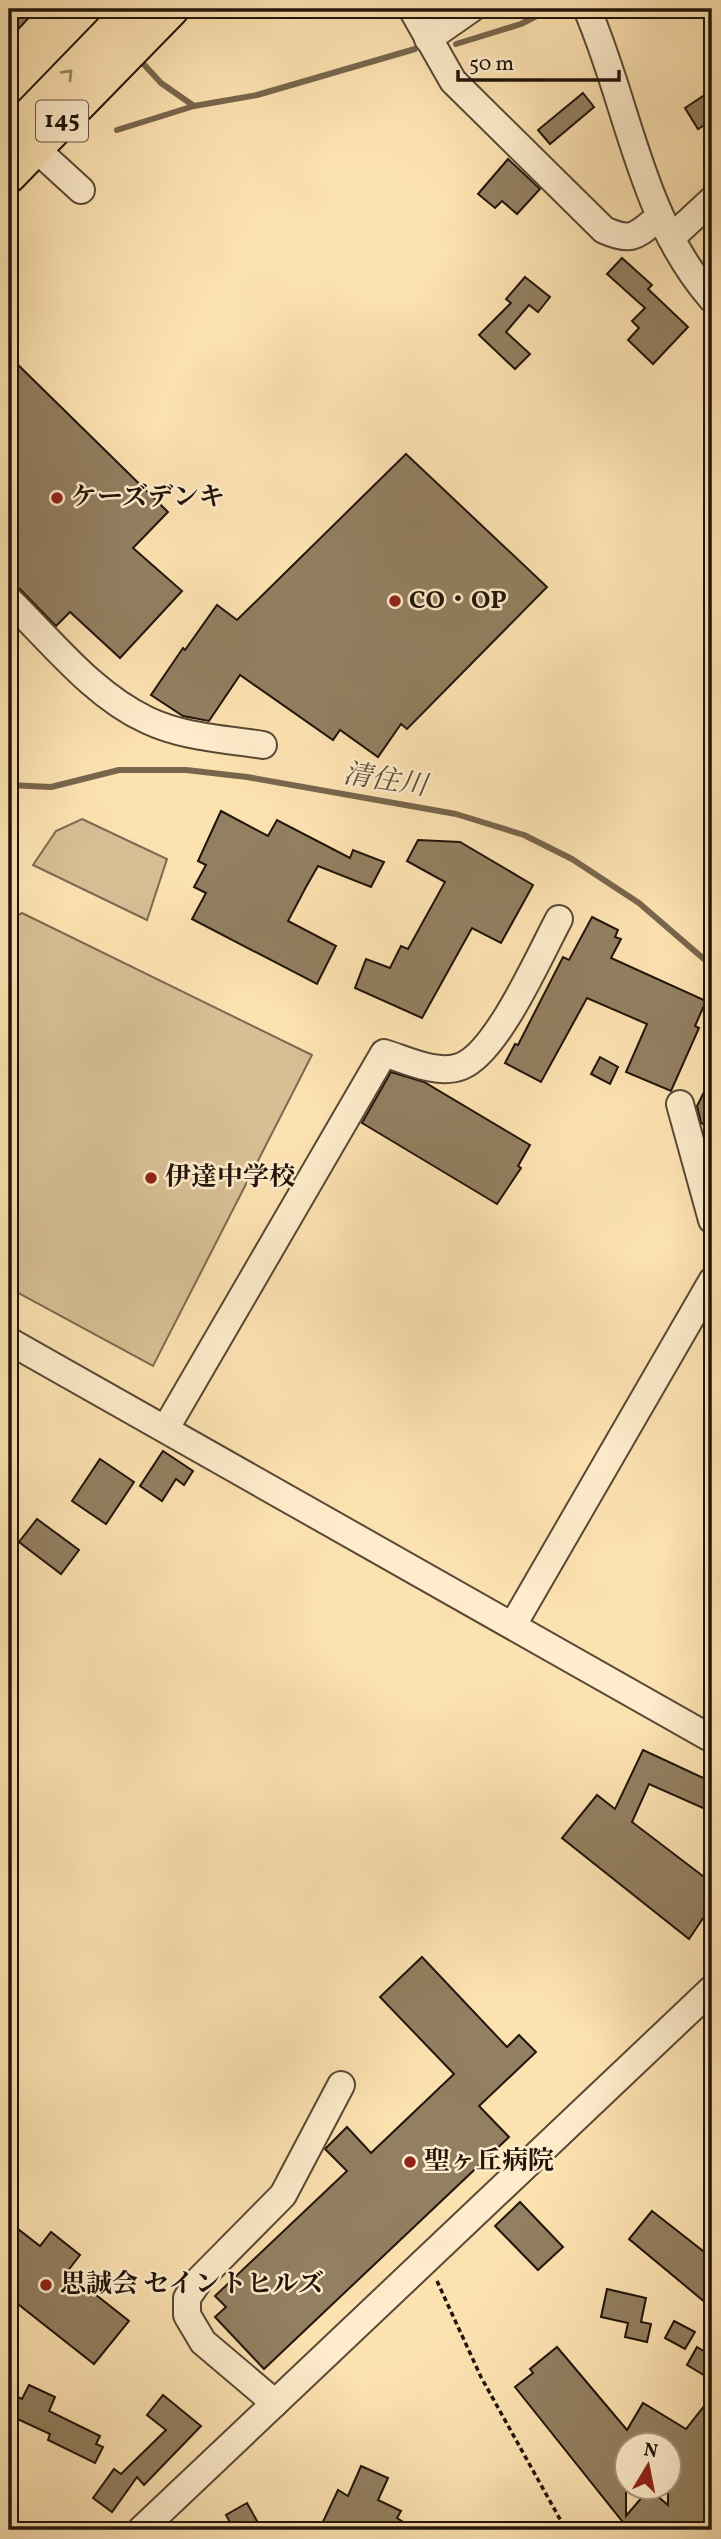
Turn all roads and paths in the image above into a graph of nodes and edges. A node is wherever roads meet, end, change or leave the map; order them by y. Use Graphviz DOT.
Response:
graph roads {
  1 [pos="172,9"];
  2 [pos="412,9"];
  3 [pos="471,9"];
  4 [pos="589,13"];
  5 [pos="136,18"];
  6 [pos="428,39"];
  7 [pos="17,135"];
  8 [pos="9,176"];
  9 [pos="80,190"];
  10 [pos="712,200"];
  11 [pos="665,227"];
  12 [pos="712,299"];
  13 [pos="9,600"];
  14 [pos="263,745"];
  15 [pos="559,919"];
  16 [pos="680,1104"];
  17 [pos="712,1220"];
  18 [pos="712,1281"];
  19 [pos="9,1341"];
  20 [pos="166,1428"];
  21 [pos="513,1625"];
  22 [pos="712,1739"];
  23 [pos="712,1989"];
  24 [pos="341,2085"];
  25 [pos="427,2258"];
  26 [pos="275,2403"];
  27 [pos="141,2530"];
  28 [pos="566,2530"];
  1 -- 5 [label="main road, 145"];
  2 -- 6 [label="street"];
  3 -- 6 [label="street"];
  4 -- 11 [label="street"];
  5 -- 7 [label="main road, 145"];
  6 -- 11 [label="street"];
  7 -- 8 [label="main road, 145"];
  7 -- 9 [label="street"];
  10 -- 11 [label="street"];
  11 -- 12 [label="street"];
  13 -- 14 [label="street"];
  15 -- 20 [label="street"];
  16 -- 17 [label="street"];
  18 -- 21 [label="street"];
  19 -- 20 [label="street"];
  20 -- 21 [label="street"];
  21 -- 22 [label="street"];
  23 -- 25 [label="street"];
  24 -- 26 [label="street"];
  25 -- 26 [label="street"];
  25 -- 28 [label="path"];
  26 -- 27 [label="street"];
}
